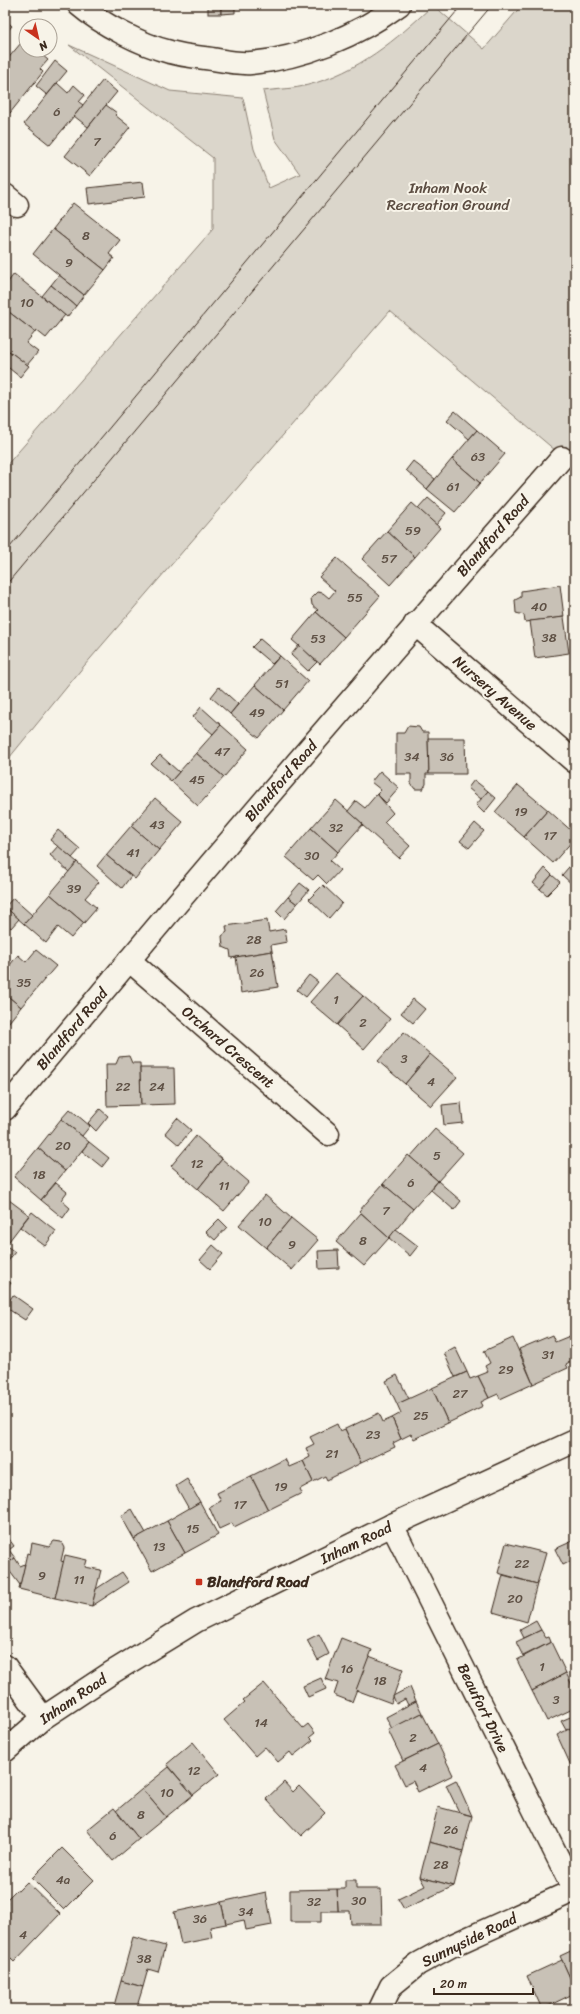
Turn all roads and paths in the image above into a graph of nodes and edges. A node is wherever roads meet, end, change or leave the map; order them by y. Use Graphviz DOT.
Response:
graph roads {
  1 [pos="79,5"];
  2 [pos="399,5"];
  3 [pos="562,458"];
  4 [pos="415,624"];
  5 [pos="575,762"];
  6 [pos="129,960"];
  7 [pos="5,1110"];
  8 [pos="328,1134"];
  9 [pos="575,1441"];
  10 [pos="392,1525"];
  11 [pos="5,1666"];
  12 [pos="43,1718"];
  13 [pos="5,1751"];
  14 [pos="574,1890"];
  15 [pos="380,2009"];
  1 -- 2 [label="street"];
  3 -- 4 [label="street, Blandford Road"];
  4 -- 5 [label="street, Nursery Avenue"];
  4 -- 6 [label="street, Blandford Road"];
  6 -- 7 [label="street, Blandford Road"];
  6 -- 8 [label="street, Orchard Crescent"];
  9 -- 10 [label="street, Inham Road"];
  10 -- 12 [label="street, Inham Road"];
  10 -- 14 [label="street, Beaufort Drive"];
  11 -- 12 [label="street"];
  12 -- 13 [label="street, Inham Road"];
  14 -- 15 [label="street, Sunnyside Road"];
}
